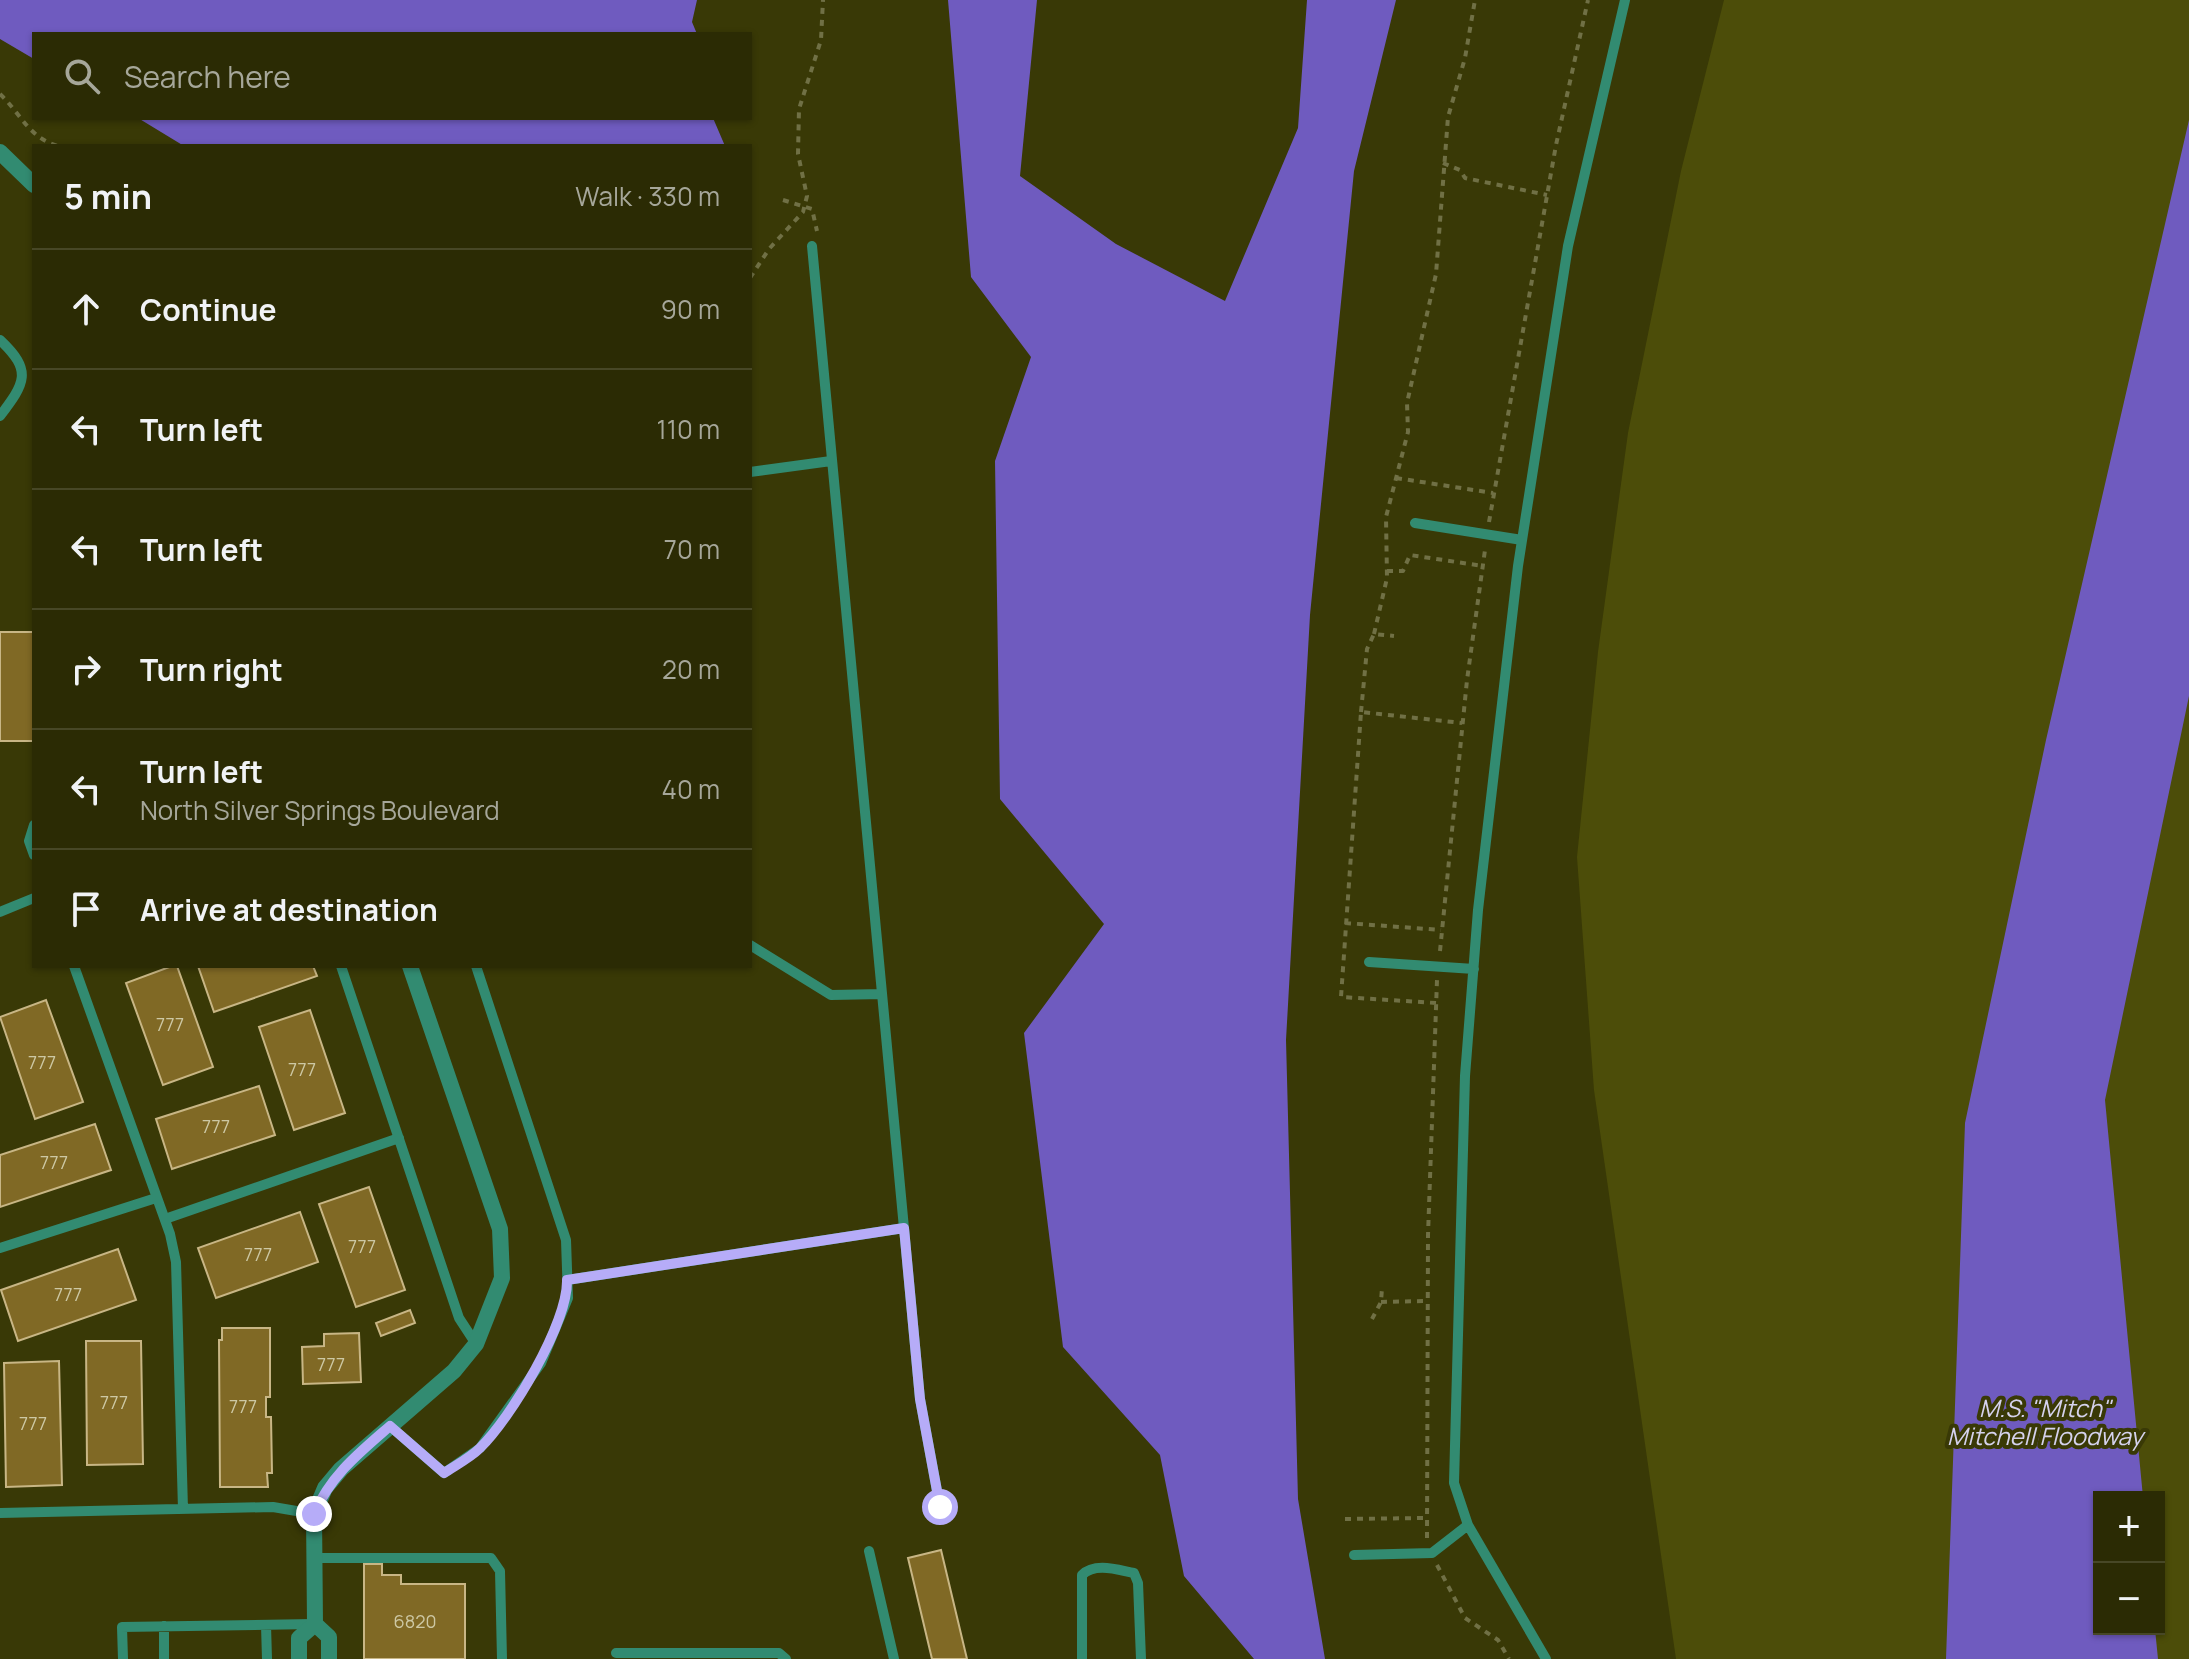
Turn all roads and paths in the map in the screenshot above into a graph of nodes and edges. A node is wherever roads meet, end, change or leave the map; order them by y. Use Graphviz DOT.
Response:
graph roads {
  1 [pos="823,0"];
  2 [pos="1475,0"];
  3 [pos="1625,0"];
  4 [pos="0,94"];
  5 [pos="50,144"];
  6 [pos="0,152"];
  7 [pos="1443,163"];
  8 [pos="32,183"];
  9 [pos="1547,195"];
  10 [pos="783,200"];
  11 [pos="805,205"];
  12 [pos="815,242"];
  13 [pos="752,275"];
  14 [pos="0,340"];
  15 [pos="0,416"];
  16 [pos="831,461"];
  17 [pos="752,472"];
  18 [pos="1396,478"];
  19 [pos="1493,493"];
  20 [pos="1415,523"];
  21 [pos="1522,540"];
  22 [pos="1483,566"];
  23 [pos="1387,571"];
  24 [pos="1374,634"];
  25 [pos="1394,636"];
  26 [pos="1361,712"];
  27 [pos="1462,723"];
  28 [pos="32,899"];
  29 [pos="0,912"];
  30 [pos="1345,923"];
  31 [pos="1441,930"];
  32 [pos="752,946"];
  33 [pos="1369,962"];
  34 [pos="75,968"];
  35 [pos="342,968"];
  36 [pos="411,968"];
  37 [pos="477,968"];
  38 [pos="1474,969"];
  39 [pos="882,994"];
  40 [pos="1436,1003"];
  41 [pos="399,1138"];
  42 [pos="156,1198"];
  43 [pos="165,1219"];
  44 [pos="904,1228"];
  45 [pos="0,1248"];
  46 [pos="567,1280"];
  47 [pos="1382,1288"];
  48 [pos="1427,1301"];
  49 [pos="1381,1302"];
  50 [pos="1372,1319"];
  51 [pos="476,1344"];
  52 [pos="390,1426"];
  53 [pos="940,1507"];
  54 [pos="183,1509"];
  55 [pos="0,1513"];
  56 [pos="314,1514"];
  57 [pos="1425,1518"];
  58 [pos="1345,1519"];
  59 [pos="1468,1525"];
  60 [pos="869,1551"];
  61 [pos="1354,1555"];
  62 [pos="314,1558"];
  63 [pos="315,1624"];
  64 [pos="266,1625"];
  65 [pos="164,1626"];
  66 [pos="616,1653"];
  67 [pos="123,1659"];
  68 [pos="164,1659"];
  69 [pos="267,1659"];
  70 [pos="299,1659"];
  71 [pos="329,1659"];
  72 [pos="502,1659"];
  73 [pos="786,1659"];
  74 [pos="894,1659"];
  75 [pos="1082,1659"];
  76 [pos="1141,1659"];
  77 [pos="1546,1659"];
  1 -- 11 [label="path"];
  2 -- 7 [label="path"];
  3 -- 21 [label="lane"];
  4 -- 5 [label="path"];
  6 -- 8 [label="street"];
  7 -- 9 [label="path"];
  7 -- 18 [label="path"];
  10 -- 11 [label="path"];
  11 -- 12 [label="path"];
  11 -- 13 [label="path"];
  12 -- 16 [label="lane"];
  14 -- 15 [label="lane"];
  16 -- 17 [label="lane"];
  16 -- 39 [label="lane"];
  18 -- 19 [label="path"];
  18 -- 23 [label="path"];
  20 -- 21 [label="lane"];
  21 -- 38 [label="lane"];
  22 -- 23 [label="path"];
  23 -- 24 [label="path"];
  24 -- 25 [label="path"];
  24 -- 26 [label="path"];
  26 -- 27 [label="path"];
  26 -- 30 [label="path"];
  28 -- 29 [label="lane"];
  30 -- 31 [label="path"];
  30 -- 40 [label="path"];
  32 -- 39 [label="lane"];
  33 -- 38 [label="lane"];
  34 -- 42 [label="lane"];
  35 -- 41 [label="lane"];
  36 -- 51 [label="street"];
  37 -- 46 [label="lane"];
  38 -- 59 [label="lane"];
  39 -- 44 [label="lane"];
  41 -- 43 [label="lane"];
  41 -- 51 [label="lane"];
  42 -- 43 [label="lane"];
  42 -- 45 [label="lane"];
  43 -- 54 [label="lane"];
  44 -- 46 [label="lane"];
  44 -- 53 [label="lane"];
  46 -- 52 [label="lane"];
  47 -- 49 [label="path"];
  48 -- 49 [label="path"];
  49 -- 50 [label="path"];
  51 -- 52 [label="street"];
  52 -- 56 [label="street"];
  54 -- 55 [label="lane"];
  54 -- 56 [label="lane"];
  56 -- 62 [label="street"];
  57 -- 58 [label="path"];
  59 -- 61 [label="lane"];
  59 -- 77 [label="lane"];
  60 -- 74 [label="lane"];
  62 -- 63 [label="street"];
  62 -- 72 [label="lane"];
  63 -- 64 [label="lane"];
  63 -- 70 [label="street"];
  63 -- 71 [label="street"];
  64 -- 65 [label="lane"];
  64 -- 69 [label="lane"];
  65 -- 67 [label="lane"];
  65 -- 68 [label="lane"];
  66 -- 73 [label="lane"];
  75 -- 76 [label="lane"];
}
